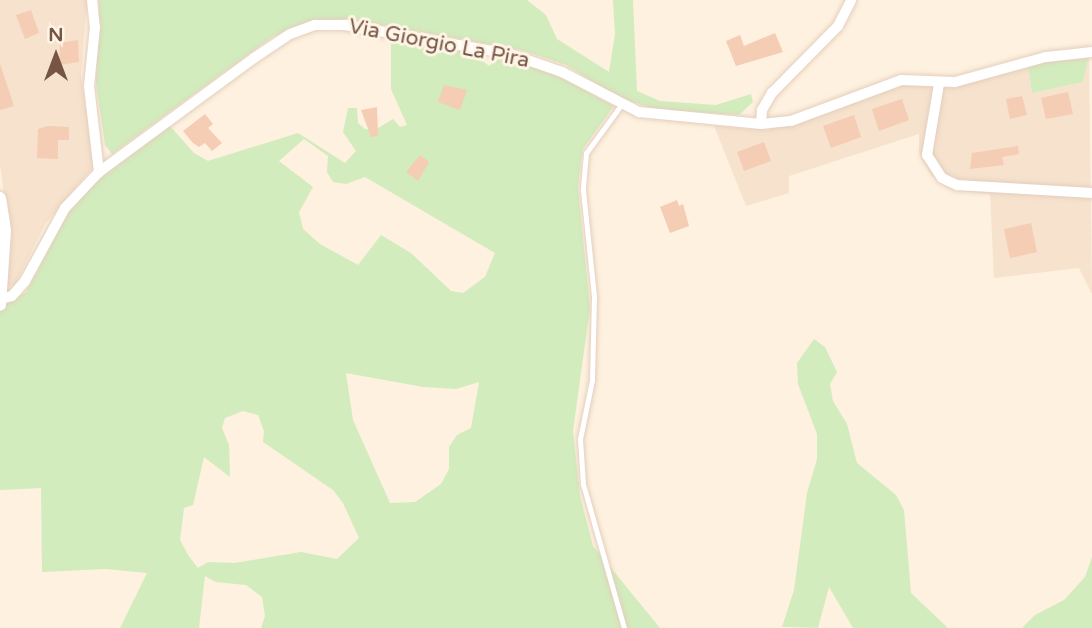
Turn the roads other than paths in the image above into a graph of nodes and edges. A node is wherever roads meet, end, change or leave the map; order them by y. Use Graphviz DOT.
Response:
graph roads {
  1 [pos="92,0"];
  2 [pos="851,0"];
  3 [pos="1092,52"];
  4 [pos="939,84"];
  5 [pos="621,105"];
  6 [pos="761,124"];
  7 [pos="99,172"];
  8 [pos="1092,193"];
  9 [pos="0,198"];
  10 [pos="0,301"];
  11 [pos="624,628"];
  1 -- 7 [label="street"];
  2 -- 6 [label="street"];
  3 -- 4 [label="street, Via Giorgio La Pira"];
  4 -- 6 [label="street, Via Giorgio La Pira"];
  4 -- 8 [label="street"];
  5 -- 6 [label="street, Via Giorgio La Pira"];
  5 -- 7 [label="street, Via Giorgio La Pira"];
  5 -- 11 [label="lane"];
  7 -- 10 [label="street, Via Giorgio La Pira"];
  9 -- 10 [label="street"];
}
